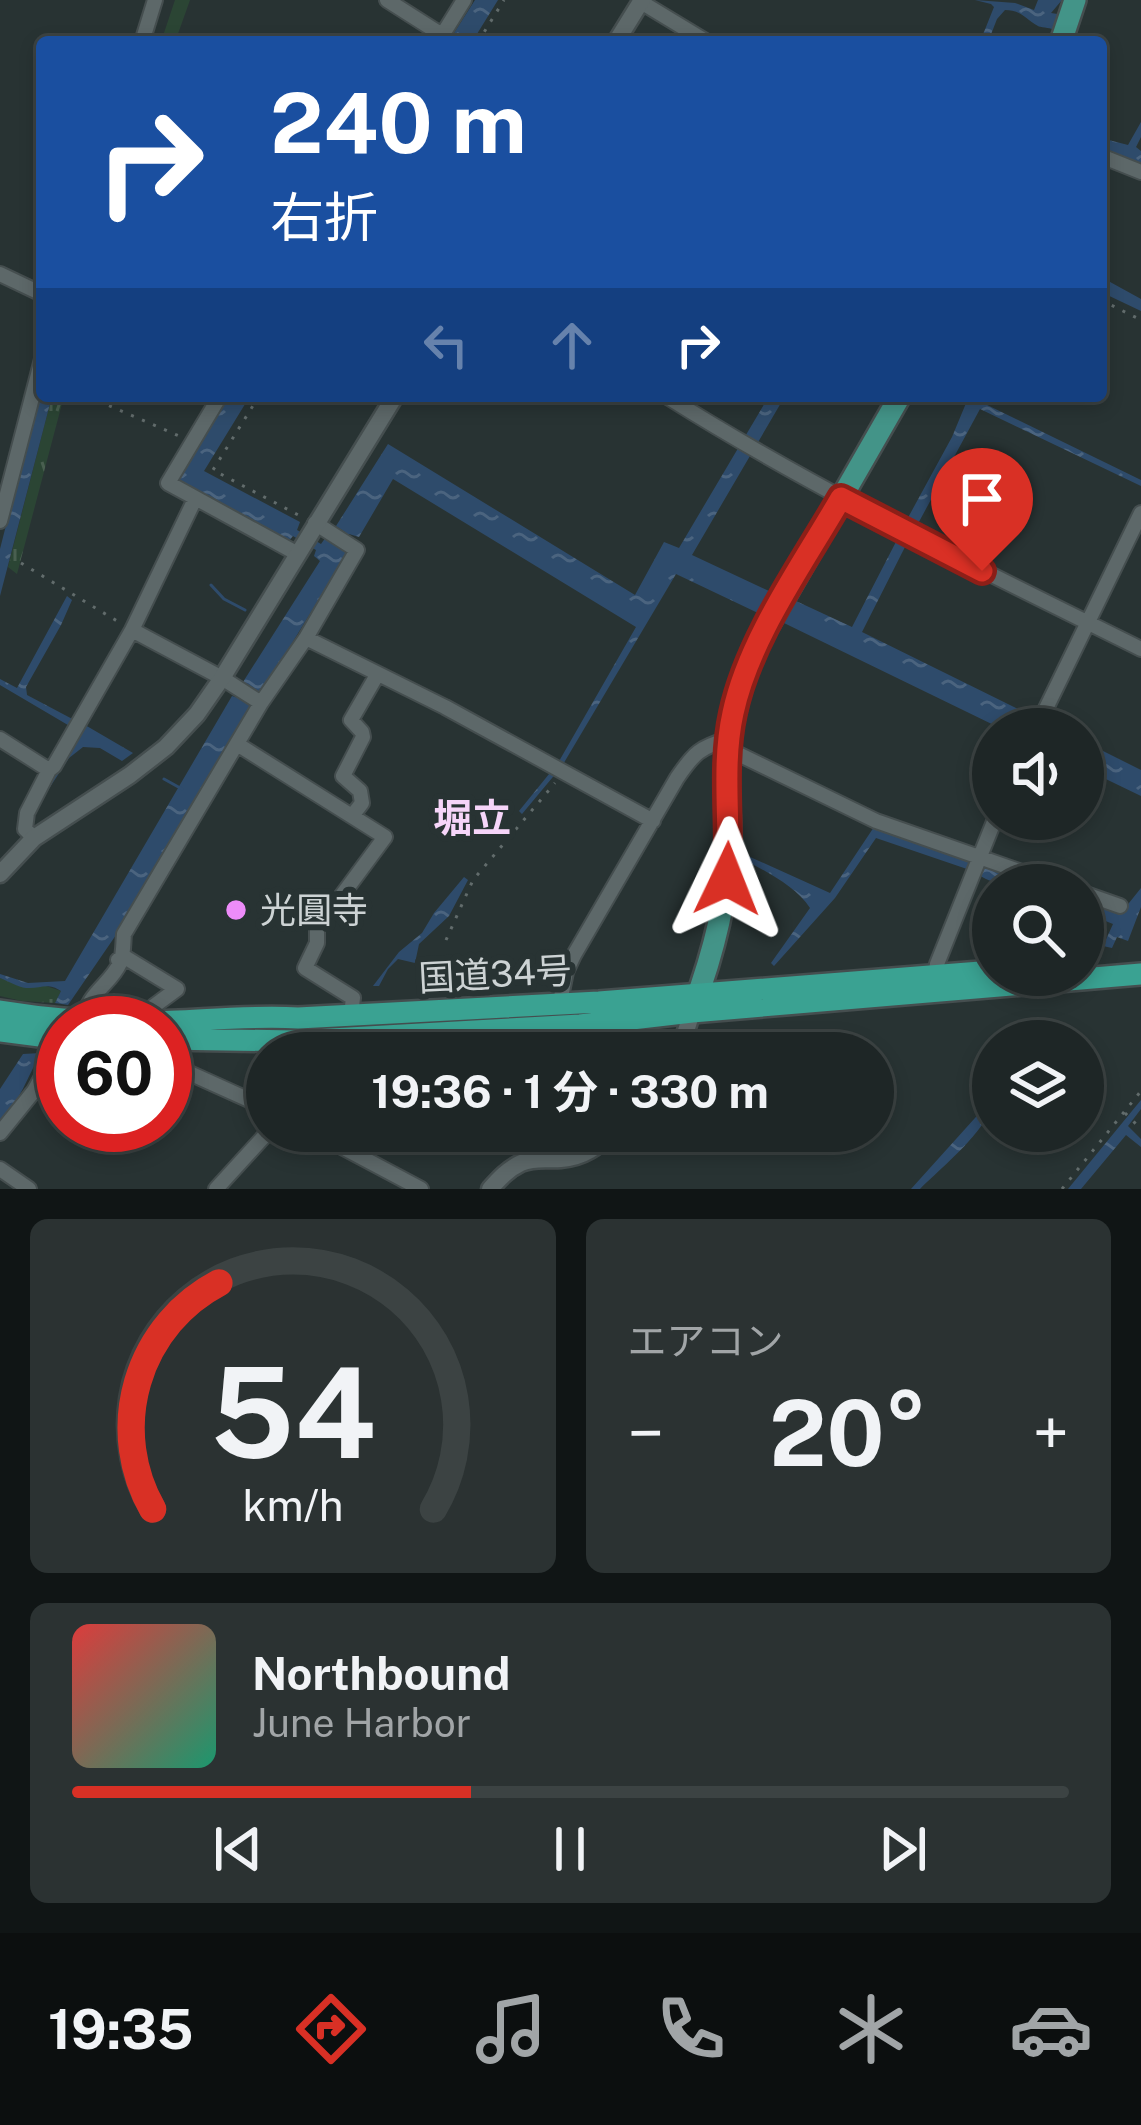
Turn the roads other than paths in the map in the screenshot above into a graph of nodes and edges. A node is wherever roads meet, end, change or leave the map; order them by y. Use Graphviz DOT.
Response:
graph roads {
  1 [pos="155,0"];
  2 [pos="387,0"];
  3 [pos="464,0"];
  4 [pos="1076,0"];
  5 [pos="642,1"];
  6 [pos="144,36"];
  7 [pos="438,36"];
  8 [pos="446,36"];
  9 [pos="620,36"];
  10 [pos="697,36"];
  11 [pos="1063,36"];
  12 [pos="1107,158"];
  13 [pos="1141,172"];
  14 [pos="0,274"];
  15 [pos="36,291"];
  16 [pos="36,382"];
  17 [pos="216,402"];
  18 [pos="391,402"];
  19 [pos="675,402"];
  20 [pos="897,402"];
  21 [pos="841,498"];
  22 [pos="195,499"];
  23 [pos="1141,512"];
  24 [pos="0,521"];
  25 [pos="315,524"];
  26 [pos="296,553"];
  27 [pos="1087,623"];
  28 [pos="132,630"];
  29 [pos="306,638"];
  30 [pos="1141,650"];
  31 [pos="377,674"];
  32 [pos="228,682"];
  33 [pos="261,703"];
  34 [pos="1046,708"];
  35 [pos="0,739"];
  36 [pos="237,743"];
  37 [pos="728,744"];
  38 [pos="50,770"];
  39 [pos="352,816"];
  40 [pos="653,821"];
  41 [pos="34,838"];
  42 [pos="974,864"];
  43 [pos="0,874"];
  44 [pos="972,875"];
  45 [pos="1104,900"];
  46 [pos="1120,906"];
  47 [pos="123,956"];
  48 [pos="1141,960"];
  49 [pos="1104,963"];
  50 [pos="972,973"];
  51 [pos="1141,974"];
  52 [pos="935,976"];
  53 [pos="94,996"];
  54 [pos="168,996"];
  55 [pos="560,1002"];
  56 [pos="695,1003"];
  57 [pos="0,1011"];
  58 [pos="36,1011"];
  59 [pos="351,1015"];
  60 [pos="192,1020"];
  61 [pos="0,1030"];
  62 [pos="686,1032"];
  63 [pos="192,1039"];
  64 [pos="36,1041"];
  65 [pos="192,1074"];
  66 [pos="36,1087"];
  67 [pos="34,1091"];
  68 [pos="246,1099"];
  69 [pos="0,1133"];
  70 [pos="250,1152"];
  71 [pos="351,1152"];
  72 [pos="589,1152"];
  73 [pos="0,1168"];
  74 [pos="29,1189"];
  75 [pos="216,1189"];
  76 [pos="421,1189"];
  77 [pos="490,1189"];
  1 -- 6 [label="street"];
  2 -- 7 [label="street"];
  3 -- 8 [label="street"];
  4 -- 11 [label="main road"];
  5 -- 9 [label="street"];
  5 -- 10 [label="street"];
  12 -- 13 [label="street"];
  14 -- 15 [label="street"];
  16 -- 24 [label="street"];
  17 -- 22 [label="street"];
  18 -- 25 [label="street"];
  19 -- 21 [label="street"];
  20 -- 21 [label="main road"];
  21 -- 27 [label="street"];
  21 -- 37 [label="main road"];
  22 -- 26 [label="street"];
  22 -- 28 [label="street"];
  23 -- 27 [label="street"];
  25 -- 26 [label="street"];
  25 -- 29 [label="street"];
  26 -- 32 [label="street"];
  27 -- 30 [label="street"];
  27 -- 34 [label="street"];
  28 -- 32 [label="street"];
  28 -- 38 [label="street"];
  29 -- 31 [label="street"];
  29 -- 33 [label="street"];
  31 -- 39 [label="street"];
  31 -- 40 [label="street"];
  32 -- 33 [label="street"];
  32 -- 41 [label="street"];
  33 -- 36 [label="street"];
  35 -- 38 [label="street"];
  36 -- 39 [label="street"];
  36 -- 47 [label="street"];
  37 -- 40 [label="street"];
  37 -- 42 [label="street"];
  37 -- 56 [label="main road"];
  38 -- 41 [label="street"];
  39 -- 59 [label="street"];
  40 -- 55 [label="street"];
  41 -- 43 [label="street"];
  44 -- 52 [label="street"];
  45 -- 46 [label="street"];
  47 -- 53 [label="street"];
  47 -- 54 [label="street"];
  48 -- 49 [label="highway"];
  50 -- 52 [label="highway, 国道34号"];
  51 -- 56 [label="highway, 国道34号"];
  52 -- 56 [label="highway, 国道34号"];
  55 -- 56 [label="highway, 国道34号"];
  55 -- 59 [label="highway, 国道34号"];
  56 -- 62 [label="street"];
  56 -- 63 [label="highway, 国道34号"];
  57 -- 58 [label="highway, 国道34号"];
  59 -- 60 [label="highway, 国道34号"];
  61 -- 64 [label="highway"];
  65 -- 68 [label="street"];
  66 -- 67 [label="street"];
  67 -- 69 [label="street"];
  70 -- 75 [label="street"];
  71 -- 76 [label="street"];
  72 -- 77 [label="street"];
  73 -- 74 [label="street"];
}
